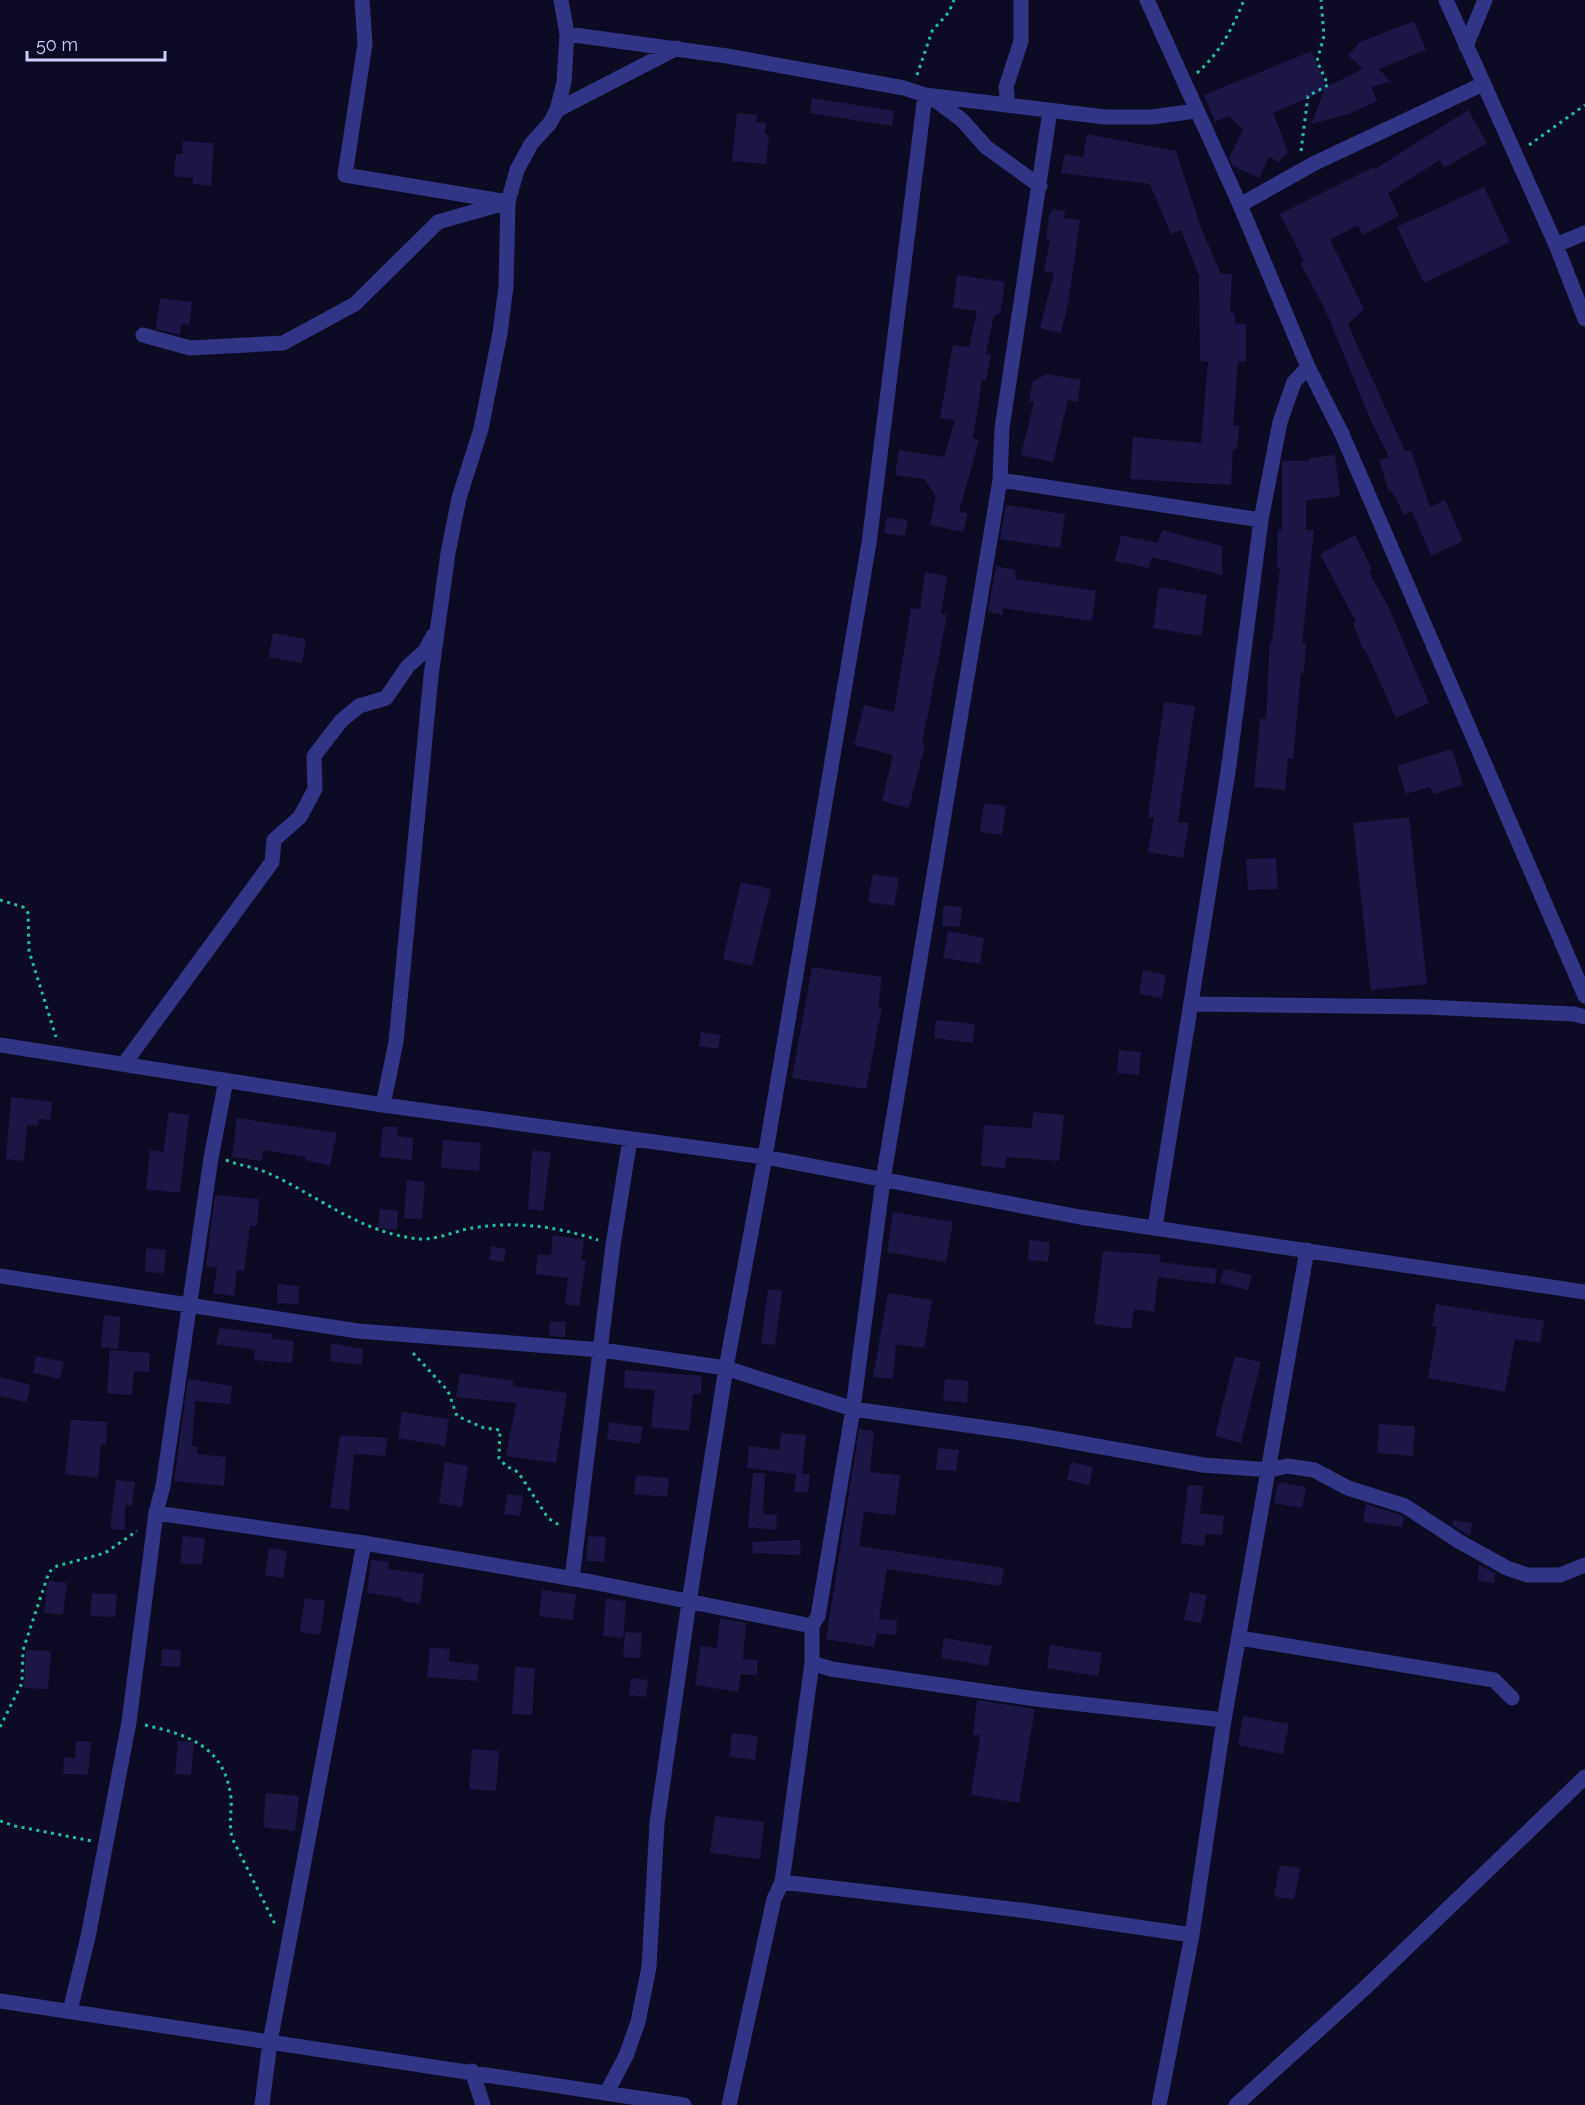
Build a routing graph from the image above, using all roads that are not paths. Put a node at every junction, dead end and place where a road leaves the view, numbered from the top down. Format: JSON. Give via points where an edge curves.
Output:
{"nodes":[{"id":1,"x":362,"y":0,"type":"edge"},
{"id":2,"x":561,"y":0,"type":"edge"},
{"id":3,"x":1021,"y":0,"type":"edge"},
{"id":4,"x":1147,"y":0,"type":"edge"},
{"id":5,"x":1446,"y":0,"type":"edge"},
{"id":6,"x":1485,"y":0,"type":"edge"},
{"id":7,"x":567,"y":34,"type":"junction"},
{"id":8,"x":1467,"y":46,"type":"junction"},
{"id":9,"x":677,"y":48,"type":"junction"},
{"id":10,"x":1483,"y":84,"type":"junction"},
{"id":11,"x":922,"y":94,"type":"junction"},
{"id":12,"x":1008,"y":105,"type":"junction"},
{"id":13,"x":557,"y":110,"type":"junction"},
{"id":14,"x":1050,"y":111,"type":"junction"},
{"id":15,"x":1195,"y":111,"type":"junction"},
{"id":16,"x":1040,"y":186,"type":"junction"},
{"id":17,"x":508,"y":202,"type":"junction"},
{"id":18,"x":1240,"y":205,"type":"junction"},
{"id":19,"x":1585,"y":233,"type":"edge"},
{"id":20,"x":1556,"y":245,"type":"junction"},
{"id":21,"x":1585,"y":319,"type":"edge"},
{"id":22,"x":143,"y":335,"type":"dead end"},
{"id":23,"x":1308,"y":367,"type":"junction"},
{"id":24,"x":1000,"y":480,"type":"junction"},
{"id":25,"x":1261,"y":520,"type":"junction"},
{"id":26,"x":438,"y":628,"type":"junction"},
{"id":27,"x":1585,"y":996,"type":"edge"},
{"id":28,"x":1192,"y":1004,"type":"junction"},
{"id":29,"x":1585,"y":1017,"type":"edge"},
{"id":30,"x":0,"y":1045,"type":"edge"},
{"id":31,"x":124,"y":1064,"type":"junction"},
{"id":32,"x":226,"y":1080,"type":"junction"},
{"id":33,"x":383,"y":1106,"type":"junction"},
{"id":34,"x":630,"y":1138,"type":"junction"},
{"id":35,"x":765,"y":1156,"type":"junction"},
{"id":36,"x":884,"y":1180,"type":"junction"},
{"id":37,"x":1155,"y":1227,"type":"junction"},
{"id":38,"x":1307,"y":1250,"type":"junction"},
{"id":39,"x":0,"y":1276,"type":"edge"},
{"id":40,"x":1585,"y":1292,"type":"edge"},
{"id":41,"x":189,"y":1304,"type":"junction"},
{"id":42,"x":602,"y":1350,"type":"junction"},
{"id":43,"x":726,"y":1368,"type":"junction"},
{"id":44,"x":853,"y":1409,"type":"junction"},
{"id":45,"x":1270,"y":1470,"type":"junction"},
{"id":46,"x":156,"y":1513,"type":"junction"},
{"id":47,"x":364,"y":1543,"type":"junction"},
{"id":48,"x":1585,"y":1565,"type":"edge"},
{"id":49,"x":572,"y":1579,"type":"junction"},
{"id":50,"x":689,"y":1602,"type":"junction"},
{"id":51,"x":812,"y":1626,"type":"junction"},
{"id":52,"x":1240,"y":1638,"type":"junction"},
{"id":53,"x":812,"y":1663,"type":"junction"},
{"id":54,"x":1512,"y":1698,"type":"dead end"},
{"id":55,"x":1224,"y":1720,"type":"junction"},
{"id":56,"x":1585,"y":1777,"type":"edge"},
{"id":57,"x":782,"y":1882,"type":"junction"},
{"id":58,"x":1192,"y":1935,"type":"junction"},
{"id":59,"x":0,"y":2001,"type":"edge"},
{"id":60,"x":70,"y":2011,"type":"junction"},
{"id":61,"x":270,"y":2042,"type":"junction"},
{"id":62,"x":472,"y":2071,"type":"junction"},
{"id":63,"x":607,"y":2092,"type":"junction"},
{"id":64,"x":262,"y":2105,"type":"edge"},
{"id":65,"x":483,"y":2105,"type":"edge"},
{"id":66,"x":684,"y":2105,"type":"edge"},
{"id":67,"x":729,"y":2105,"type":"edge"},
{"id":68,"x":1159,"y":2105,"type":"edge"},
{"id":69,"x":1236,"y":2105,"type":"edge"}],
"edges":[{"from":1,"to":17,"type":"street","via":[[365,44],[345,175]]},
{"from":2,"to":7,"type":"street"},
{"from":3,"to":12,"type":"street","via":[[1022,41],[1006,87]]},
{"from":4,"to":15,"type":"street"},
{"from":5,"to":8,"type":"street"},
{"from":6,"to":8,"type":"street"},
{"from":7,"to":9,"type":"street"},
{"from":7,"to":13,"type":"street","via":[[564,82]]},
{"from":8,"to":10,"type":"street"},
{"from":9,"to":11,"type":"street"},
{"from":9,"to":13,"type":"street"},
{"from":10,"to":18,"type":"street"},
{"from":10,"to":20,"type":"street"},
{"from":11,"to":12,"type":"street"},
{"from":11,"to":16,"type":"street","via":[[962,120],[986,147]]},
{"from":11,"to":35,"type":"street","via":[[869,543]]},
{"from":12,"to":14,"type":"street"},
{"from":13,"to":17,"type":"street","via":[[517,170]]},
{"from":14,"to":15,"type":"street","via":[[1132,118]]},
{"from":14,"to":16,"type":"street"},
{"from":15,"to":18,"type":"street"},
{"from":16,"to":24,"type":"street","via":[[1002,428]]},
{"from":17,"to":22,"type":"street","via":[[438,222],[355,303],[283,343],[190,348]]},
{"from":17,"to":26,"type":"street","via":[[506,286],[500,333],[481,429],[459,498]]},
{"from":18,"to":23,"type":"street"},
{"from":19,"to":20,"type":"street"},
{"from":20,"to":21,"type":"street"},
{"from":23,"to":25,"type":"street","via":[[1294,382],[1280,422]]},
{"from":23,"to":27,"type":"street","via":[[1342,434]]},
{"from":24,"to":25,"type":"street"},
{"from":24,"to":36,"type":"street"},
{"from":25,"to":28,"type":"street"},
{"from":26,"to":31,"type":"street","via":[[425,651],[408,666],[386,698],[359,706],[341,721],[314,756],[315,789],[300,817],[274,840],[272,862]]},
{"from":26,"to":33,"type":"street","via":[[396,1042]]},
{"from":28,"to":29,"type":"street","via":[[1426,1008]]},
{"from":28,"to":37,"type":"street"},
{"from":30,"to":31,"type":"street"},
{"from":31,"to":32,"type":"street"},
{"from":32,"to":33,"type":"street"},
{"from":32,"to":41,"type":"street"},
{"from":33,"to":34,"type":"street"},
{"from":34,"to":35,"type":"street"},
{"from":34,"to":42,"type":"street"},
{"from":35,"to":36,"type":"street"},
{"from":35,"to":43,"type":"street"},
{"from":36,"to":37,"type":"street"},
{"from":36,"to":44,"type":"street"},
{"from":37,"to":38,"type":"street"},
{"from":38,"to":40,"type":"street"},
{"from":38,"to":45,"type":"street"},
{"from":39,"to":41,"type":"street"},
{"from":41,"to":42,"type":"street","via":[[358,1331]]},
{"from":41,"to":46,"type":"street"},
{"from":42,"to":43,"type":"street"},
{"from":42,"to":49,"type":"street"},
{"from":43,"to":44,"type":"street"},
{"from":43,"to":50,"type":"street"},
{"from":44,"to":45,"type":"street","via":[[1029,1434],[1203,1465]]},
{"from":44,"to":51,"type":"street","via":[[818,1616]]},
{"from":45,"to":48,"type":"street","via":[[1287,1466],[1314,1470],[1348,1488],[1405,1506],[1507,1569],[1527,1575],[1560,1575]]},
{"from":45,"to":52,"type":"street"},
{"from":46,"to":47,"type":"street"},
{"from":46,"to":60,"type":"street","via":[[129,1722]]},
{"from":47,"to":49,"type":"street"},
{"from":47,"to":61,"type":"street"},
{"from":49,"to":50,"type":"street"},
{"from":50,"to":51,"type":"street"},
{"from":50,"to":63,"type":"street","via":[[657,1823],[649,1967],[638,2022]]},
{"from":51,"to":53,"type":"street"},
{"from":52,"to":54,"type":"street","via":[[1494,1680]]},
{"from":52,"to":55,"type":"street"},
{"from":53,"to":55,"type":"street","via":[[1036,1699]]},
{"from":53,"to":57,"type":"street"},
{"from":55,"to":58,"type":"street"},
{"from":56,"to":69,"type":"street","via":[[1365,1988]]},
{"from":57,"to":58,"type":"street"},
{"from":57,"to":67,"type":"street","via":[[774,1899]]},
{"from":58,"to":68,"type":"street"},
{"from":59,"to":60,"type":"street"},
{"from":60,"to":61,"type":"street"},
{"from":61,"to":62,"type":"street"},
{"from":61,"to":64,"type":"street"},
{"from":62,"to":63,"type":"street"},
{"from":62,"to":65,"type":"street"},
{"from":63,"to":66,"type":"street"}]}
